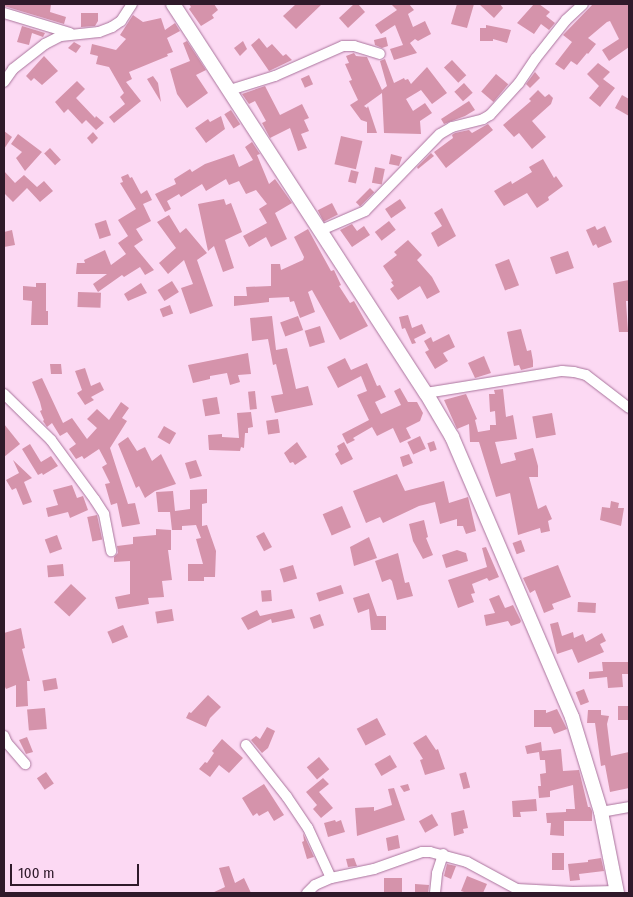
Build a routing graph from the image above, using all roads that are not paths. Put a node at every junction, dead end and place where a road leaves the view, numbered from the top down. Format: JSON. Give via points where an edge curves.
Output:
{"nodes":[{"id":1,"x":132,"y":4,"type":"edge"},
{"id":2,"x":173,"y":4,"type":"edge"},
{"id":3,"x":583,"y":4,"type":"edge"},
{"id":4,"x":4,"y":13,"type":"edge"},
{"id":5,"x":74,"y":34,"type":"junction"},
{"id":6,"x":380,"y":54,"type":"dead end"},
{"id":7,"x":4,"y":82,"type":"edge"},
{"id":8,"x":230,"y":90,"type":"junction"},
{"id":9,"x":319,"y":231,"type":"junction"},
{"id":10,"x":426,"y":393,"type":"junction"},
{"id":11,"x":4,"y":394,"type":"edge"},
{"id":12,"x":629,"y":408,"type":"edge"},
{"id":13,"x":111,"y":551,"type":"dead end"},
{"id":14,"x":4,"y":736,"type":"edge"},
{"id":15,"x":246,"y":745,"type":"dead end"},
{"id":16,"x":25,"y":764,"type":"dead end"},
{"id":17,"x":629,"y":807,"type":"edge"},
{"id":18,"x":600,"y":812,"type":"junction"},
{"id":19,"x":443,"y":854,"type":"junction"},
{"id":20,"x":331,"y":878,"type":"junction"},
{"id":21,"x":616,"y":892,"type":"edge"},
{"id":22,"x":307,"y":893,"type":"edge"},
{"id":23,"x":435,"y":893,"type":"edge"}],
"edges":[{"from":1,"to":5,"type":"street","via":[[112,27],[99,32]]},
{"from":2,"to":8,"type":"main road"},
{"from":3,"to":9,"type":"street","via":[[566,20],[519,83],[490,115],[440,134],[364,211]]},
{"from":4,"to":5,"type":"street"},
{"from":5,"to":7,"type":"street","via":[[45,44],[13,69]]},
{"from":6,"to":8,"type":"street","via":[[343,46],[276,76]]},
{"from":8,"to":9,"type":"main road"},
{"from":9,"to":10,"type":"main road"},
{"from":10,"to":12,"type":"street","via":[[562,371],[586,375]]},
{"from":10,"to":18,"type":"main road","via":[[468,471],[565,699],[590,770]]},
{"from":11,"to":13,"type":"street","via":[[51,440],[90,493],[104,514]]},
{"from":14,"to":16,"type":"street"},
{"from":15,"to":20,"type":"street","via":[[308,828]]},
{"from":17,"to":18,"type":"street"},
{"from":18,"to":21,"type":"main road"},
{"from":19,"to":20,"type":"street","via":[[422,852],[374,869]]},
{"from":19,"to":21,"type":"street","via":[[467,862],[517,889]]},
{"from":19,"to":23,"type":"street"},
{"from":20,"to":22,"type":"street","via":[[315,885]]}]}
